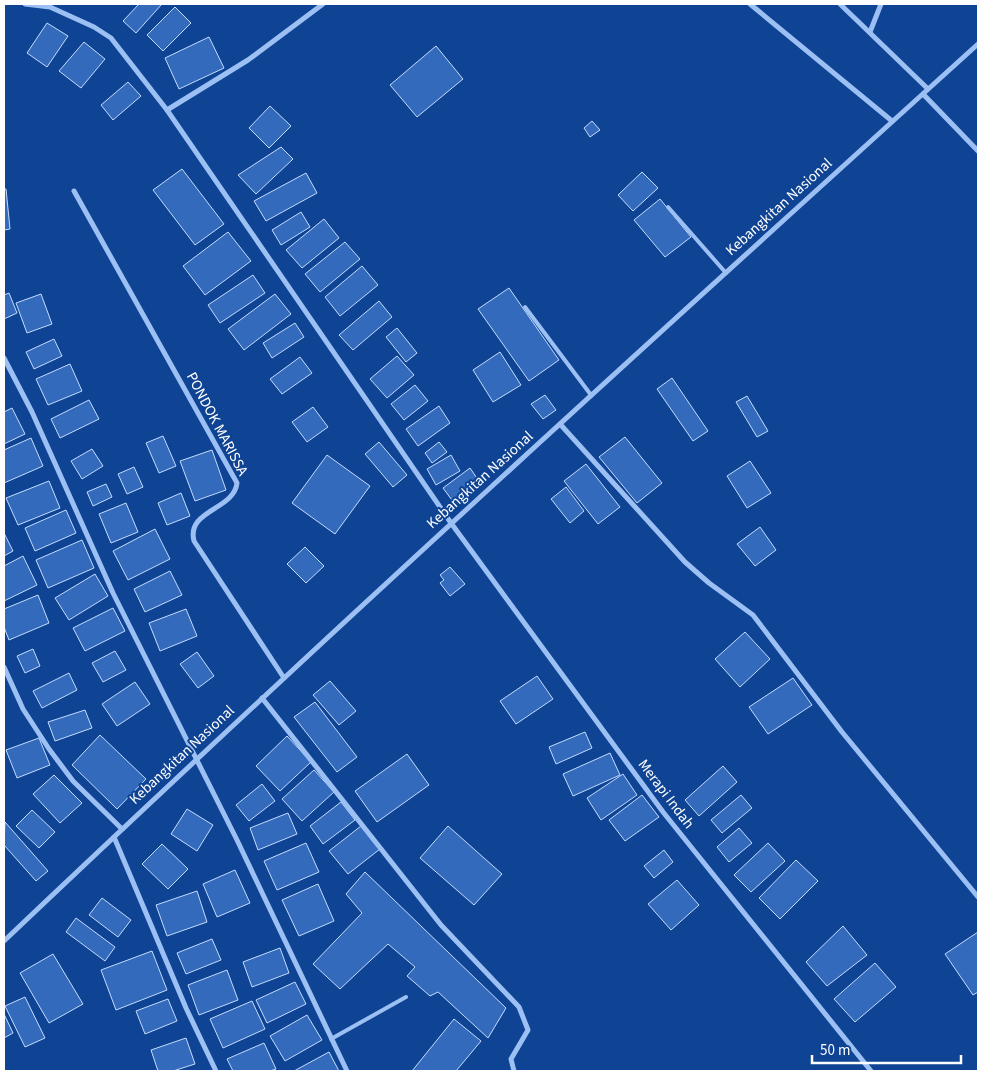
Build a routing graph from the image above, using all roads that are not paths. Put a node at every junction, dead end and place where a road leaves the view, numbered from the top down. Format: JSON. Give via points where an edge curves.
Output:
{"nodes":[{"id":1,"x":25,"y":4,"type":"edge"},
{"id":2,"x":323,"y":4,"type":"edge"},
{"id":3,"x":750,"y":4,"type":"edge"},
{"id":4,"x":840,"y":4,"type":"edge"},
{"id":5,"x":881,"y":4,"type":"edge"},
{"id":6,"x":50,"y":6,"type":"edge"},
{"id":7,"x":870,"y":32,"type":"junction"},
{"id":8,"x":978,"y":44,"type":"edge"},
{"id":9,"x":928,"y":89,"type":"junction"},
{"id":10,"x":923,"y":94,"type":"junction"},
{"id":11,"x":167,"y":110,"type":"junction"},
{"id":12,"x":892,"y":122,"type":"junction"},
{"id":13,"x":978,"y":151,"type":"edge"},
{"id":14,"x":74,"y":191,"type":"dead end"},
{"id":15,"x":668,"y":208,"type":"dead end"},
{"id":16,"x":726,"y":273,"type":"junction"},
{"id":17,"x":525,"y":307,"type":"dead end"},
{"id":18,"x":4,"y":358,"type":"edge"},
{"id":19,"x":591,"y":396,"type":"junction"},
{"id":20,"x":560,"y":424,"type":"junction"},
{"id":21,"x":451,"y":523,"type":"junction"},
{"id":22,"x":4,"y":667,"type":"edge"},
{"id":23,"x":284,"y":678,"type":"junction"},
{"id":24,"x":262,"y":698,"type":"junction"},
{"id":25,"x":196,"y":760,"type":"junction"},
{"id":26,"x":122,"y":829,"type":"junction"},
{"id":27,"x":114,"y":837,"type":"junction"},
{"id":28,"x":978,"y":897,"type":"edge"},
{"id":29,"x":4,"y":941,"type":"edge"},
{"id":30,"x":406,"y":997,"type":"dead end"},
{"id":31,"x":331,"y":1039,"type":"junction"},
{"id":32,"x":216,"y":1071,"type":"edge"},
{"id":33,"x":347,"y":1071,"type":"edge"},
{"id":34,"x":514,"y":1071,"type":"edge"},
{"id":35,"x":871,"y":1071,"type":"edge"}],
"edges":[{"from":1,"to":6,"type":"street","name":"Merapi Indah"},
{"from":2,"to":11,"type":"street","via":[[248,60]]},
{"from":3,"to":12,"type":"street"},
{"from":4,"to":7,"type":"street"},
{"from":5,"to":7,"type":"street"},
{"from":6,"to":11,"type":"street","name":"Merapi Indah","via":[[110,38]]},
{"from":7,"to":9,"type":"street"},
{"from":8,"to":9,"type":"street","name":"Kebangkitan Nasional"},
{"from":9,"to":10,"type":"street","name":"Kebangkitan Nasional"},
{"from":10,"to":12,"type":"street","name":"Kebangkitan Nasional"},
{"from":10,"to":13,"type":"street"},
{"from":11,"to":21,"type":"street","name":"Merapi Indah"},
{"from":12,"to":16,"type":"street","name":"Kebangkitan Nasional"},
{"from":14,"to":23,"type":"street","name":"PONDOK MARISSA","via":[[237,483],[234,494],[195,524],[192,532],[194,541]]},
{"from":15,"to":16,"type":"lane"},
{"from":16,"to":19,"type":"street","name":"Kebangkitan Nasional"},
{"from":17,"to":19,"type":"lane"},
{"from":18,"to":25,"type":"street","via":[[32,412],[113,593]]},
{"from":19,"to":20,"type":"street","name":"Kebangkitan Nasional"},
{"from":20,"to":21,"type":"street","name":"Kebangkitan Nasional"},
{"from":20,"to":28,"type":"street","via":[[684,562],[753,615],[842,732]]},
{"from":21,"to":23,"type":"street","name":"Kebangkitan Nasional"},
{"from":21,"to":35,"type":"street","name":"Merapi Indah","via":[[663,812]]},
{"from":22,"to":26,"type":"street","via":[[23,709],[49,749],[73,781]]},
{"from":23,"to":24,"type":"street","name":"Kebangkitan Nasional"},
{"from":24,"to":25,"type":"street","name":"Kebangkitan Nasional"},
{"from":24,"to":34,"type":"street","via":[[441,925],[519,1007],[528,1030],[511,1059]]},
{"from":25,"to":26,"type":"street","name":"Kebangkitan Nasional"},
{"from":25,"to":31,"type":"street"},
{"from":26,"to":27,"type":"street","name":"Kebangkitan Nasional"},
{"from":27,"to":29,"type":"street","name":"Kebangkitan Nasional"},
{"from":27,"to":32,"type":"street"},
{"from":30,"to":31,"type":"lane"},
{"from":31,"to":33,"type":"street"}]}
